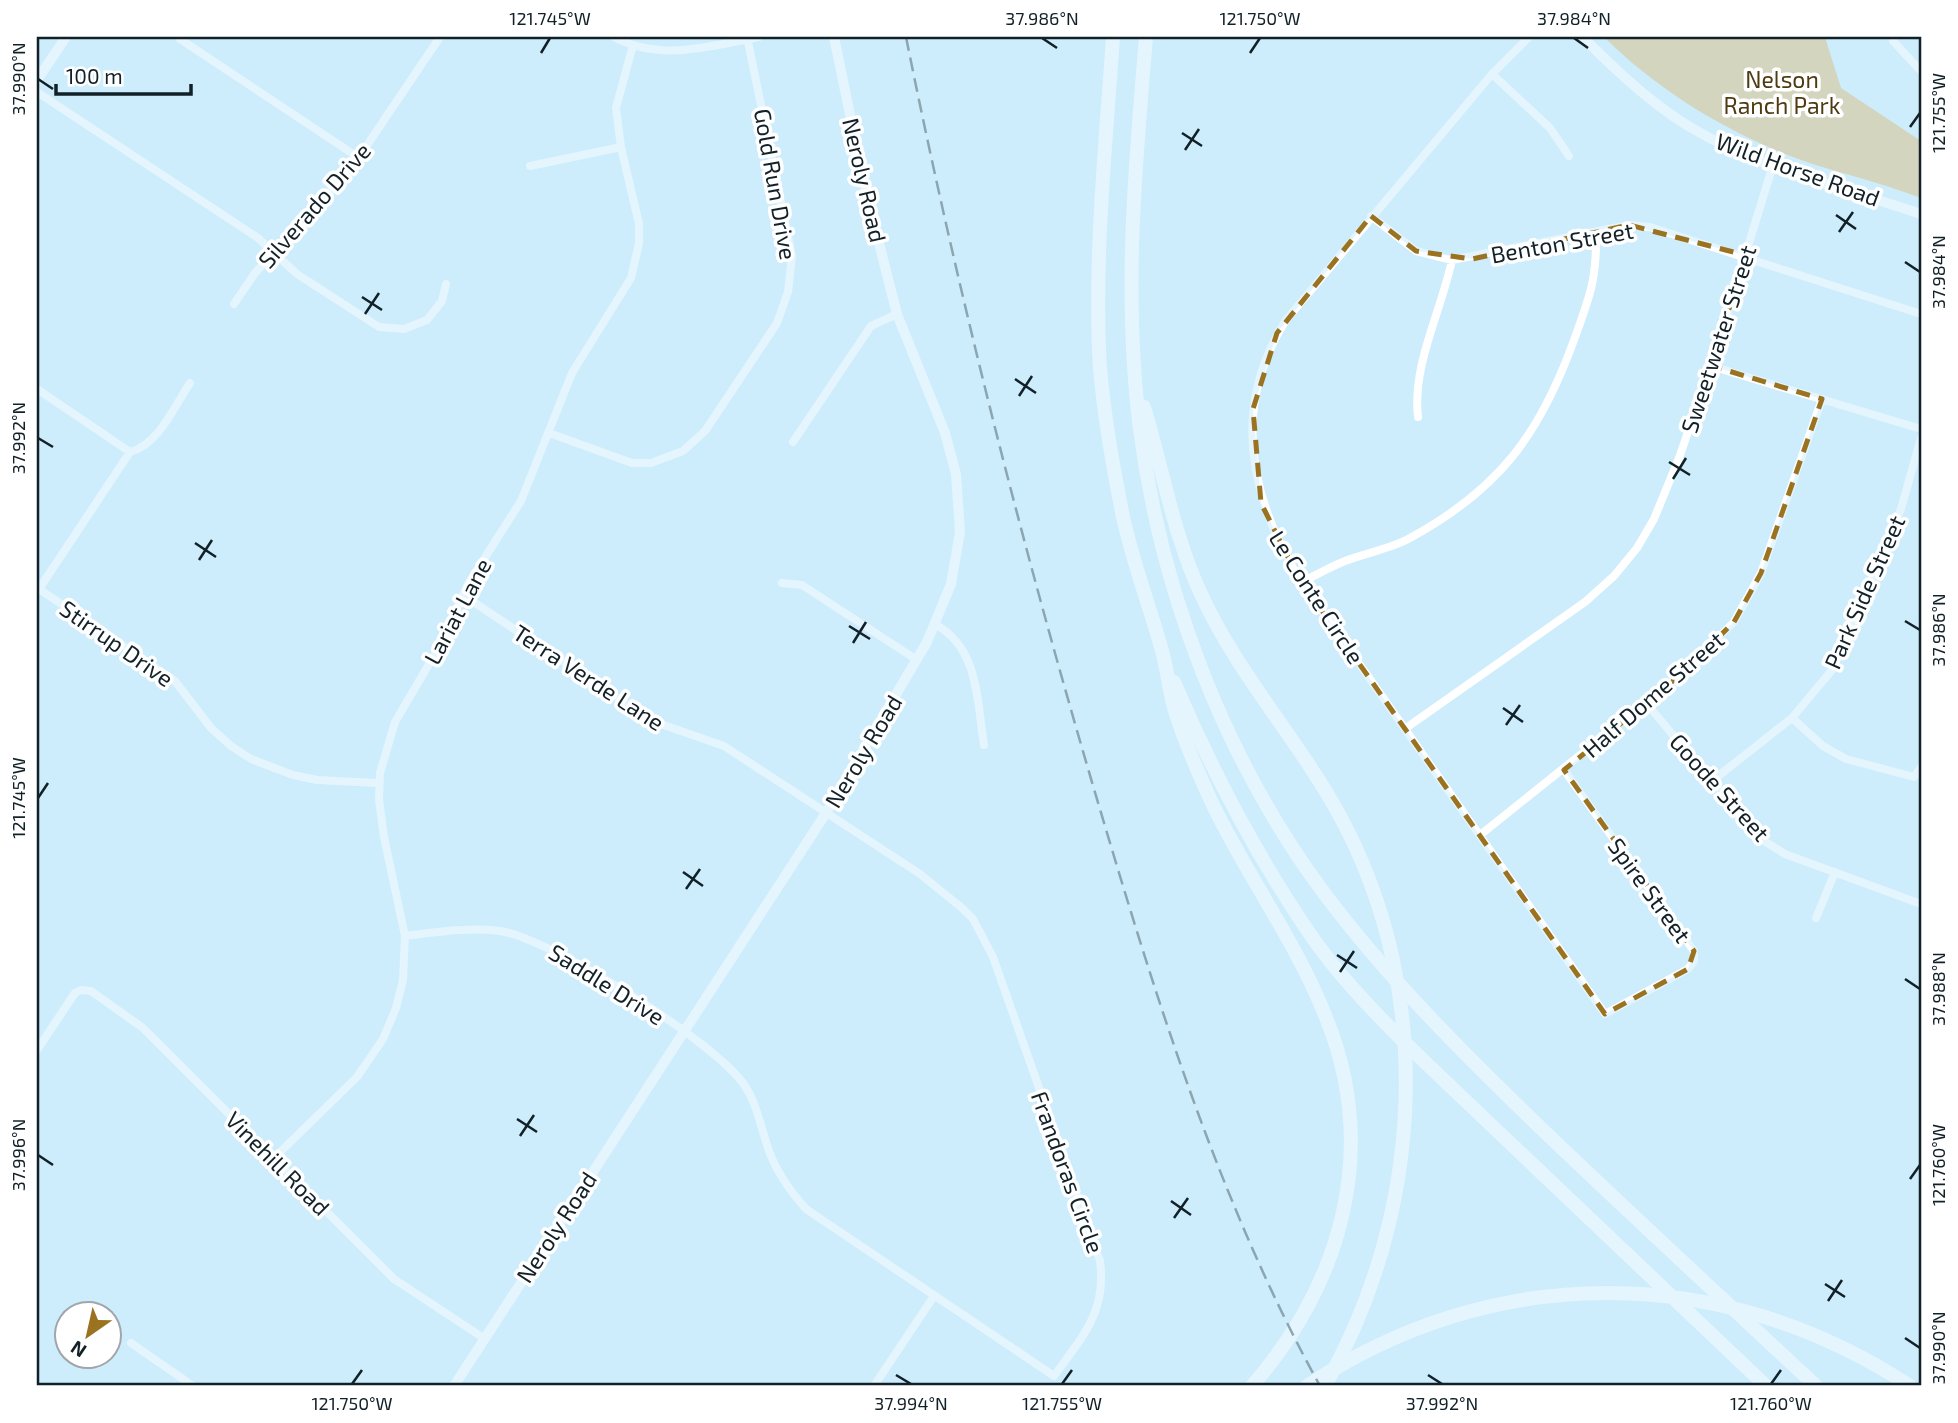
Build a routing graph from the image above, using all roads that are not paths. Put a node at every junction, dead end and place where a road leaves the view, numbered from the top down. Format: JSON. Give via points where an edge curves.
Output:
{"nodes":[{"id":1,"x":66,"y":37,"type":"edge"},
{"id":2,"x":182,"y":37,"type":"edge"},
{"id":3,"x":440,"y":37,"type":"edge"},
{"id":4,"x":614,"y":37,"type":"edge"},
{"id":5,"x":759,"y":37,"type":"edge"},
{"id":6,"x":834,"y":37,"type":"edge"},
{"id":7,"x":1113,"y":37,"type":"edge"},
{"id":8,"x":1146,"y":37,"type":"edge"},
{"id":9,"x":1529,"y":37,"type":"edge"},
{"id":10,"x":1583,"y":37,"type":"edge"},
{"id":11,"x":747,"y":38,"type":"edge"},
{"id":12,"x":1893,"y":41,"type":"dead end"},
{"id":13,"x":634,"y":45,"type":"junction"},
{"id":14,"x":1921,"y":71,"type":"edge"},
{"id":15,"x":1492,"y":74,"type":"junction"},
{"id":16,"x":37,"y":80,"type":"edge"},
{"id":17,"x":37,"y":92,"type":"edge"},
{"id":18,"x":621,"y":147,"type":"junction"},
{"id":19,"x":1569,"y":156,"type":"dead end"},
{"id":20,"x":359,"y":158,"type":"junction"},
{"id":21,"x":1773,"y":165,"type":"junction"},
{"id":22,"x":530,"y":166,"type":"dead end"},
{"id":23,"x":1921,"y":214,"type":"edge"},
{"id":24,"x":1371,"y":216,"type":"junction"},
{"id":25,"x":1596,"y":232,"type":"junction"},
{"id":26,"x":273,"y":253,"type":"junction"},
{"id":27,"x":1745,"y":256,"type":"junction"},
{"id":28,"x":1452,"y":260,"type":"junction"},
{"id":29,"x":446,"y":284,"type":"dead end"},
{"id":30,"x":234,"y":304,"type":"dead end"},
{"id":31,"x":897,"y":314,"type":"junction"},
{"id":32,"x":1921,"y":314,"type":"edge"},
{"id":33,"x":1711,"y":366,"type":"junction"},
{"id":34,"x":1135,"y":376,"type":"junction"},
{"id":35,"x":190,"y":383,"type":"dead end"},
{"id":36,"x":37,"y":389,"type":"edge"},
{"id":37,"x":1822,"y":399,"type":"junction"},
{"id":38,"x":1418,"y":417,"type":"dead end"},
{"id":39,"x":1921,"y":429,"type":"edge"},
{"id":40,"x":549,"y":433,"type":"junction"},
{"id":41,"x":1921,"y":438,"type":"edge"},
{"id":42,"x":793,"y":442,"type":"dead end"},
{"id":43,"x":130,"y":452,"type":"junction"},
{"id":44,"x":1302,"y":582,"type":"junction"},
{"id":45,"x":782,"y":583,"type":"dead end"},
{"id":46,"x":463,"y":595,"type":"junction"},
{"id":47,"x":936,"y":625,"type":"junction"},
{"id":48,"x":1163,"y":655,"type":"junction"},
{"id":49,"x":917,"y":660,"type":"junction"},
{"id":50,"x":1646,"y":702,"type":"junction"},
{"id":51,"x":1792,"y":718,"type":"junction"},
{"id":52,"x":1406,"y":728,"type":"junction"},
{"id":53,"x":985,"y":745,"type":"dead end"},
{"id":54,"x":1921,"y":767,"type":"edge"},
{"id":55,"x":1564,"y":770,"type":"junction"},
{"id":56,"x":1712,"y":781,"type":"junction"},
{"id":57,"x":378,"y":783,"type":"junction"},
{"id":58,"x":826,"y":813,"type":"junction"},
{"id":59,"x":1480,"y":835,"type":"junction"},
{"id":60,"x":1835,"y":872,"type":"junction"},
{"id":61,"x":1921,"y":904,"type":"edge"},
{"id":62,"x":1816,"y":918,"type":"dead end"},
{"id":63,"x":405,"y":936,"type":"junction"},
{"id":64,"x":1605,"y":1014,"type":"joint"},
{"id":65,"x":683,"y":1031,"type":"junction"},
{"id":66,"x":37,"y":1050,"type":"edge"},
{"id":67,"x":274,"y":1159,"type":"junction"},
{"id":68,"x":934,"y":1296,"type":"junction"},
{"id":69,"x":485,"y":1339,"type":"junction"},
{"id":70,"x":131,"y":1343,"type":"dead end"},
{"id":71,"x":1253,"y":1385,"type":"edge"},
{"id":72,"x":193,"y":1386,"type":"edge"},
{"id":73,"x":454,"y":1386,"type":"edge"},
{"id":74,"x":874,"y":1386,"type":"edge"},
{"id":75,"x":1307,"y":1386,"type":"edge"},
{"id":76,"x":1325,"y":1386,"type":"edge"},
{"id":77,"x":1766,"y":1386,"type":"edge"},
{"id":78,"x":1816,"y":1386,"type":"edge"},
{"id":79,"x":1910,"y":1386,"type":"edge"}],
"edges":[{"from":1,"to":16,"type":"street"},
{"from":2,"to":20,"type":"street"},
{"from":3,"to":20,"type":"street","name":"Silverado Drive"},
{"from":4,"to":13,"type":"street"},
{"from":5,"to":11,"type":"street"},
{"from":6,"to":31,"type":"street","name":"Neroly Road"},
{"from":7,"to":48,"type":"highway","via":[[1102,190],[1099,355],[1121,509]]},
{"from":8,"to":34,"type":"highway","via":[[1129,277]]},
{"from":9,"to":15,"type":"street","name":"Le Conte Circle"},
{"from":10,"to":21,"type":"street","name":"Wild Horse Road","via":[[1660,107],[1723,144]]},
{"from":11,"to":13,"type":"street","via":[[674,51]]},
{"from":11,"to":40,"type":"street","name":"Gold Run Drive","via":[[792,256],[788,292],[777,323],[705,430],[683,451],[651,463],[632,463]]},
{"from":12,"to":14,"type":"street"},
{"from":13,"to":18,"type":"street","name":"Lariat Lane","via":[[618,93]]},
{"from":15,"to":19,"type":"street","via":[[1550,128]]},
{"from":15,"to":24,"type":"street","name":"Le Conte Circle"},
{"from":17,"to":26,"type":"street","via":[[258,238]]},
{"from":18,"to":22,"type":"street"},
{"from":18,"to":40,"type":"street","name":"Lariat Lane","via":[[639,224],[637,260],[626,290],[572,373]]},
{"from":20,"to":26,"type":"street","name":"Silverado Drive"},
{"from":21,"to":23,"type":"street","name":"Wild Horse Road"},
{"from":21,"to":27,"type":"street","name":"Sweetwater Street"},
{"from":24,"to":28,"type":"street","name":"Benton Street","via":[[1416,251]]},
{"from":24,"to":44,"type":"street","name":"Le Conte Circle","via":[[1277,333],[1253,408],[1255,475],[1261,503]]},
{"from":25,"to":27,"type":"street","name":"Benton Street","via":[[1629,225],[1650,227]]},
{"from":25,"to":28,"type":"street","name":"Benton Street"},
{"from":25,"to":44,"type":"street","via":[[1595,281],[1555,392],[1509,463],[1438,521],[1407,540],[1344,561]]},
{"from":26,"to":29,"type":"street","via":[[368,321],[392,330],[427,320],[442,301]]},
{"from":26,"to":30,"type":"street","name":"Silverado Drive"},
{"from":27,"to":32,"type":"street","name":"Benton Street"},
{"from":27,"to":33,"type":"street","name":"Sweetwater Street"},
{"from":28,"to":38,"type":"street","via":[[1416,385]]},
{"from":31,"to":42,"type":"street","via":[[871,326]]},
{"from":31,"to":47,"type":"street","name":"Neroly Road","via":[[949,444],[959,489],[957,563]]},
{"from":33,"to":37,"type":"street"},
{"from":33,"to":52,"type":"street","name":"Sweetwater Street","via":[[1654,519],[1614,576],[1556,623]]},
{"from":34,"to":76,"type":"highway","via":[[1175,525],[1201,595],[1237,661],[1331,800],[1373,892],[1398,992],[1406,1095],[1399,1183],[1378,1268],[1354,1331]]},
{"from":34,"to":78,"type":"highway","via":[[1154,511],[1202,674],[1277,822],[1324,892],[1448,1038]]},
{"from":35,"to":43,"type":"street","name":"Stirrup Drive","via":[[152,441]]},
{"from":36,"to":43,"type":"street"},
{"from":37,"to":39,"type":"street"},
{"from":37,"to":50,"type":"street","name":"Half Dome Street","via":[[1749,600],[1713,645]]},
{"from":40,"to":46,"type":"street","name":"Lariat Lane","via":[[521,500]]},
{"from":41,"to":51,"type":"street","name":"Park Side Street","via":[[1902,509],[1842,651]]},
{"from":43,"to":57,"type":"street","name":"Stirrup Drive","via":[[38,589],[175,681],[211,729],[251,759],[305,778]]},
{"from":44,"to":52,"type":"street","name":"Le Conte Circle"},
{"from":45,"to":49,"type":"street","via":[[802,585]]},
{"from":46,"to":57,"type":"street","name":"Lariat Lane","via":[[442,642],[395,722]]},
{"from":46,"to":58,"type":"street","name":"Terra Verde Lane","via":[[652,722],[724,746]]},
{"from":47,"to":49,"type":"street","name":"Neroly Road"},
{"from":47,"to":53,"type":"street","via":[[954,638],[969,659]]},
{"from":48,"to":71,"type":"highway","via":[[1175,712],[1200,776],[1317,997],[1339,1055],[1349,1116],[1350,1158],[1342,1221],[1330,1261],[1298,1327]]},
{"from":48,"to":77,"type":"highway","via":[[1255,846],[1330,960],[1461,1096]]},
{"from":49,"to":58,"type":"street","name":"Neroly Road"},
{"from":50,"to":55,"type":"street","name":"Half Dome Street"},
{"from":50,"to":56,"type":"street","name":"Goode Street"},
{"from":51,"to":54,"type":"street","via":[[1822,746],[1846,759],[1914,776]]},
{"from":51,"to":56,"type":"street","name":"Park Side Street"},
{"from":52,"to":59,"type":"street","name":"Le Conte Circle"},
{"from":55,"to":59,"type":"street","name":"Half Dome Street"},
{"from":55,"to":64,"type":"street","name":"Spire Street","via":[[1694,950],[1688,969]]},
{"from":56,"to":60,"type":"street","name":"Goode Street","via":[[1761,839],[1785,854]]},
{"from":57,"to":63,"type":"street","name":"Lariat Lane"},
{"from":58,"to":65,"type":"street","name":"Neroly Road"},
{"from":58,"to":68,"type":"street","name":"Frandoras Circle","via":[[946,892],[973,919],[993,957],[1100,1261],[1098,1308],[1054,1377]]},
{"from":59,"to":64,"type":"street","name":"Le Conte Circle"},
{"from":60,"to":61,"type":"street","name":"Goode Street"},
{"from":60,"to":62,"type":"street"},
{"from":63,"to":65,"type":"street","name":"Saddle Drive","via":[[478,929],[540,943]]},
{"from":63,"to":67,"type":"street","name":"Lariat Lane","via":[[403,979],[383,1039],[357,1077]]},
{"from":65,"to":68,"type":"street","name":"Frandoras Circle","via":[[713,1051],[746,1087],[777,1170],[806,1209]]},
{"from":65,"to":69,"type":"street","name":"Neroly Road"},
{"from":66,"to":67,"type":"street","name":"Vinehill Road","via":[[75,993],[91,991],[143,1028]]},
{"from":67,"to":69,"type":"street","name":"Vinehill Road","via":[[394,1279]]},
{"from":68,"to":74,"type":"street"},
{"from":69,"to":73,"type":"street","name":"Neroly Road"},
{"from":70,"to":72,"type":"street"},
{"from":75,"to":79,"type":"highway","via":[[1355,1356],[1422,1326],[1492,1306],[1565,1295],[1639,1293],[1705,1301],[1769,1317],[1844,1348]]}]}
